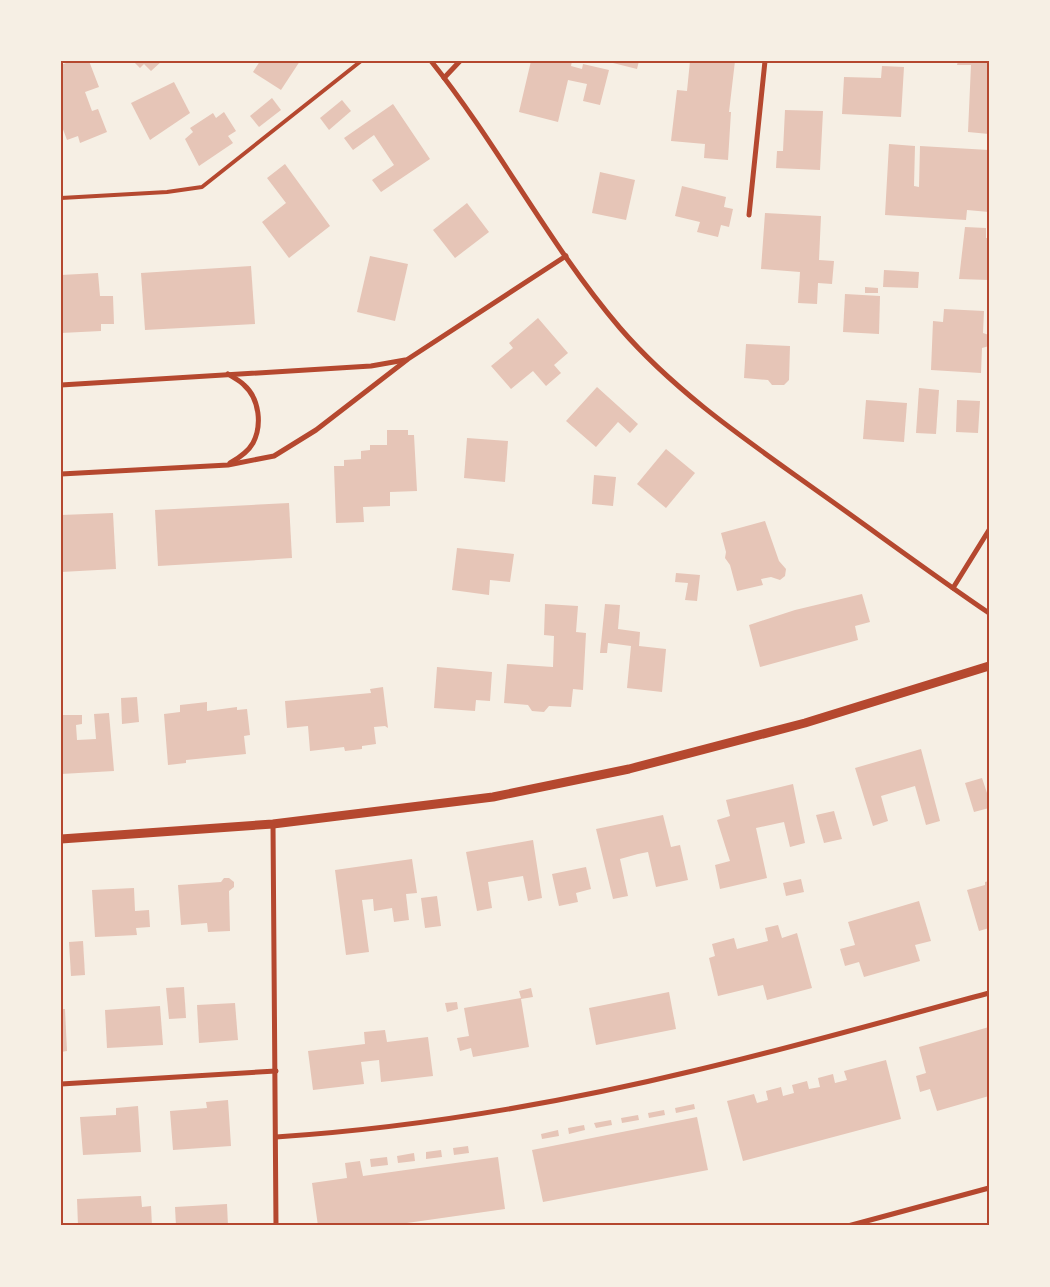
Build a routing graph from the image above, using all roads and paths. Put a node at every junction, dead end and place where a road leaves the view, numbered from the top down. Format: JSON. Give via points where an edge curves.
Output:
{"nodes":[{"id":1,"x":362,"y":61,"type":"edge"},
{"id":2,"x":431,"y":61,"type":"edge"},
{"id":3,"x":460,"y":61,"type":"edge"},
{"id":4,"x":765,"y":61,"type":"edge"},
{"id":5,"x":444,"y":78,"type":"junction"},
{"id":6,"x":61,"y":198,"type":"edge"},
{"id":7,"x":750,"y":215,"type":"dead end"},
{"id":8,"x":566,"y":256,"type":"junction"},
{"id":9,"x":408,"y":359,"type":"junction"},
{"id":10,"x":228,"y":374,"type":"junction"},
{"id":11,"x":61,"y":385,"type":"edge"},
{"id":12,"x":228,"y":465,"type":"junction"},
{"id":13,"x":61,"y":474,"type":"edge"},
{"id":14,"x":989,"y":530,"type":"edge"},
{"id":15,"x":953,"y":588,"type":"junction"},
{"id":16,"x":989,"y":613,"type":"edge"},
{"id":17,"x":989,"y":666,"type":"edge"},
{"id":18,"x":273,"y":824,"type":"junction"},
{"id":19,"x":61,"y":839,"type":"edge"},
{"id":20,"x":989,"y":993,"type":"edge"},
{"id":21,"x":276,"y":1072,"type":"junction"},
{"id":22,"x":61,"y":1084,"type":"edge"},
{"id":23,"x":276,"y":1137,"type":"junction"},
{"id":24,"x":989,"y":1188,"type":"edge"},
{"id":25,"x":276,"y":1226,"type":"edge"},
{"id":26,"x":848,"y":1226,"type":"edge"}],
"edges":[{"from":1,"to":6,"type":"lane","via":[[202,187]]},
{"from":2,"to":5,"type":"street"},
{"from":3,"to":5,"type":"street"},
{"from":4,"to":7,"type":"street"},
{"from":5,"to":8,"type":"street"},
{"from":8,"to":9,"type":"street"},
{"from":8,"to":15,"type":"street","via":[[620,328],[676,386],[754,446]]},
{"from":9,"to":10,"type":"street","via":[[371,366]]},
{"from":9,"to":12,"type":"street","via":[[294,446],[274,456]]},
{"from":10,"to":11,"type":"street"},
{"from":10,"to":12,"type":"street","via":[[245,386],[254,398],[258,432],[242,455]]},
{"from":12,"to":13,"type":"street"},
{"from":14,"to":15,"type":"street"},
{"from":15,"to":16,"type":"street"},
{"from":17,"to":18,"type":"street","via":[[805,724],[570,782],[474,800]]},
{"from":18,"to":19,"type":"street"},
{"from":18,"to":21,"type":"street"},
{"from":20,"to":23,"type":"street","via":[[714,1066],[641,1082],[379,1128]]},
{"from":21,"to":22,"type":"street"},
{"from":21,"to":23,"type":"street"},
{"from":23,"to":25,"type":"street"},
{"from":24,"to":26,"type":"street"}]}
